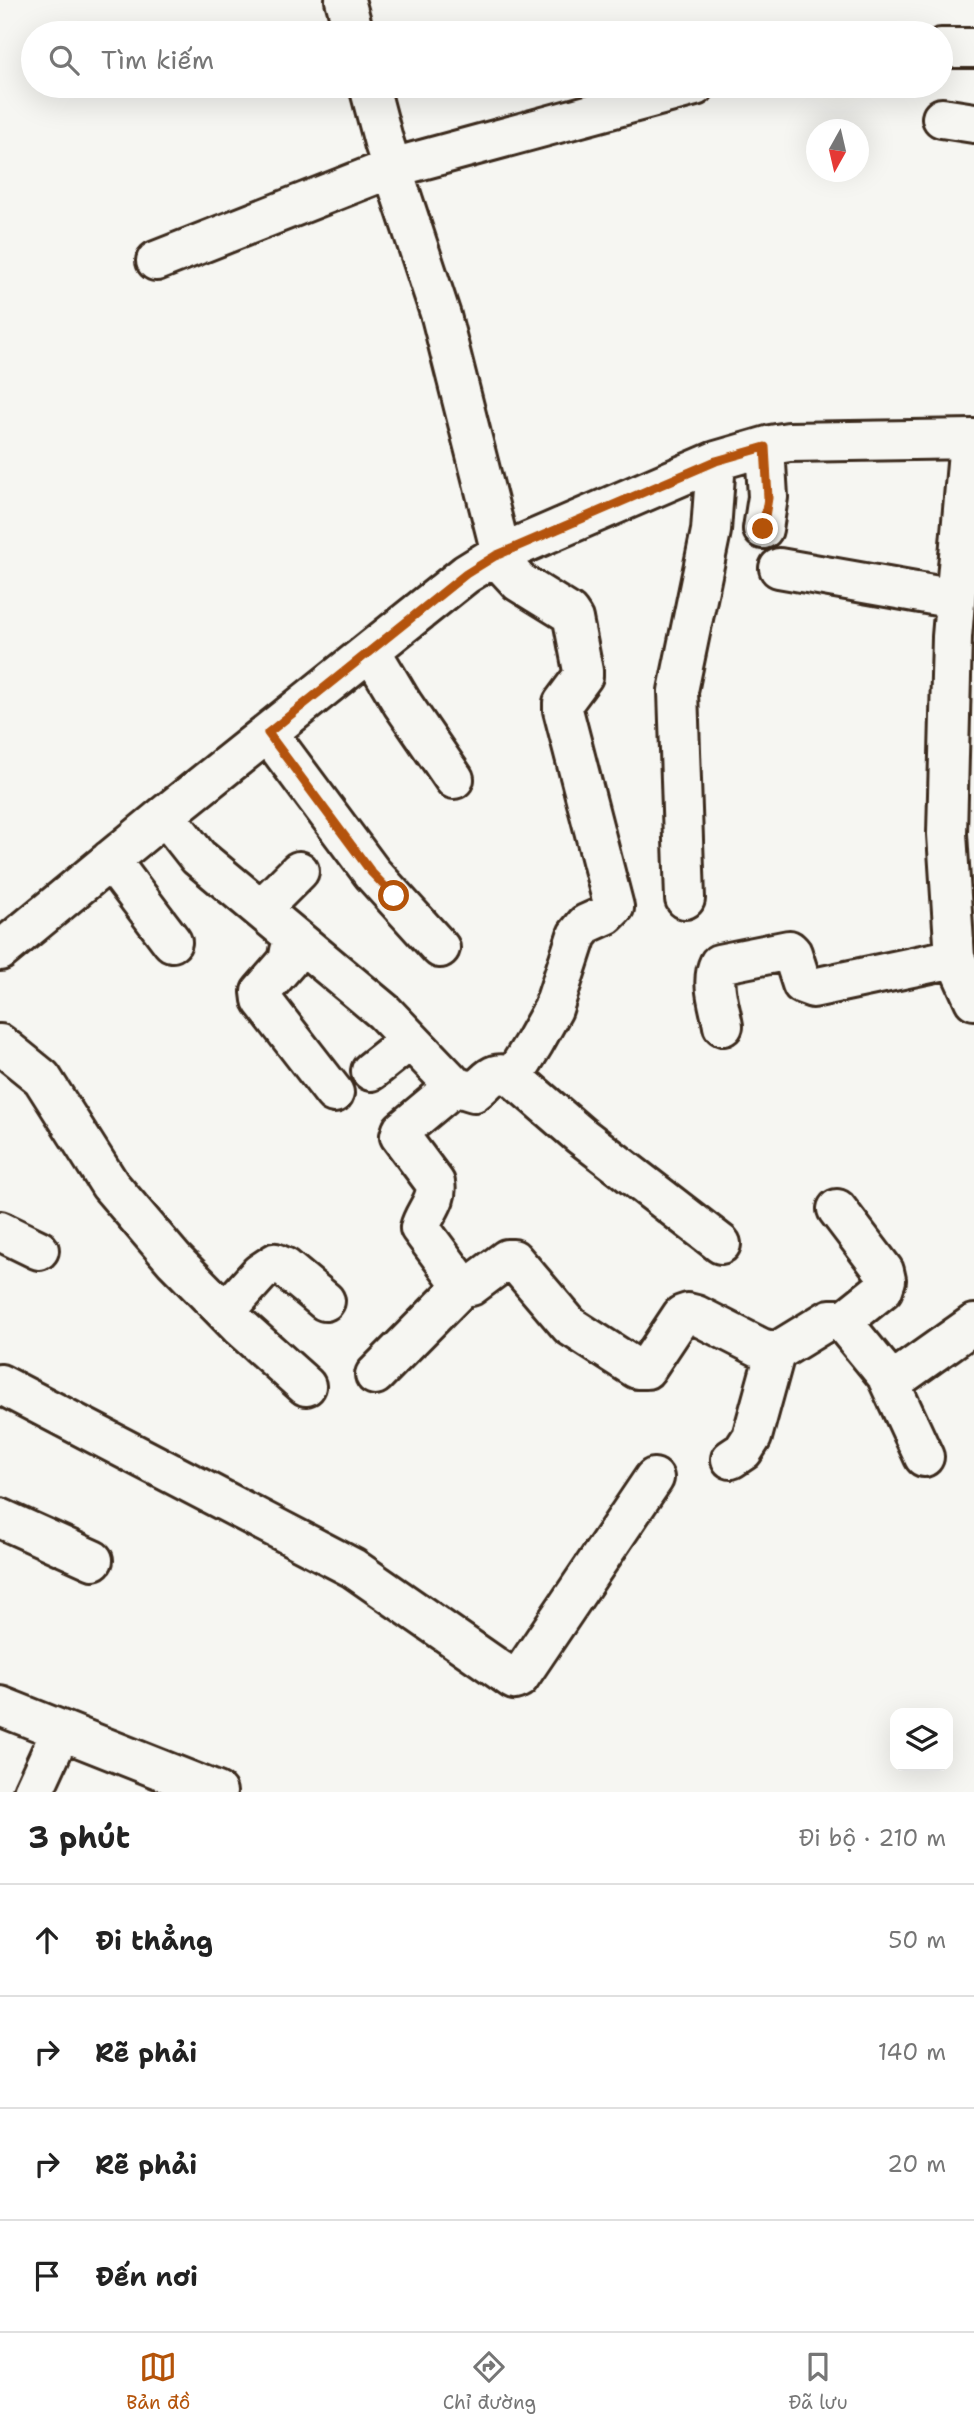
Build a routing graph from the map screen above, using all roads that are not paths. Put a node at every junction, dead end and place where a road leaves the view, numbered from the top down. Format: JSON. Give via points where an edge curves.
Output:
{"nodes":[{"id":1,"x":345,"y":0,"type":"edge"},
{"id":2,"x":351,"y":21,"type":"edge"},
{"id":3,"x":953,"y":48,"type":"edge"},
{"id":4,"x":974,"y":48,"type":"edge"},
{"id":5,"x":372,"y":98,"type":"edge"},
{"id":6,"x":651,"y":98,"type":"edge"},
{"id":7,"x":392,"y":168,"type":"junction"},
{"id":8,"x":156,"y":261,"type":"dead end"},
{"id":9,"x":971,"y":440,"type":"edge"},
{"id":10,"x":765,"y":447,"type":"junction"},
{"id":11,"x":716,"y":461,"type":"junction"},
{"id":12,"x":763,"y":529,"type":"dead end"},
{"id":13,"x":498,"y":555,"type":"junction"},
{"id":14,"x":779,"y":568,"type":"dead end"},
{"id":15,"x":961,"y":604,"type":"edge"},
{"id":16,"x":371,"y":651,"type":"junction"},
{"id":17,"x":268,"y":733,"type":"junction"},
{"id":18,"x":454,"y":779,"type":"dead end"},
{"id":19,"x":165,"y":815,"type":"junction"},
{"id":20,"x":110,"y":860,"type":"junction"},
{"id":21,"x":299,"y":871,"type":"dead end"},
{"id":22,"x":685,"y":899,"type":"dead end"},
{"id":23,"x":261,"y":909,"type":"junction"},
{"id":24,"x":296,"y":939,"type":"junction"},
{"id":25,"x":172,"y":942,"type":"dead end"},
{"id":26,"x":440,"y":948,"type":"dead end"},
{"id":27,"x":0,"y":951,"type":"edge"},
{"id":28,"x":955,"y":958,"type":"junction"},
{"id":29,"x":973,"y":995,"type":"edge"},
{"id":30,"x":723,"y":1026,"type":"dead end"},
{"id":31,"x":410,"y":1040,"type":"junction"},
{"id":32,"x":0,"y":1044,"type":"edge"},
{"id":33,"x":371,"y":1071,"type":"dead end"},
{"id":34,"x":513,"y":1077,"type":"junction"},
{"id":35,"x":451,"y":1085,"type":"junction"},
{"id":36,"x":334,"y":1094,"type":"dead end"},
{"id":37,"x":837,"y":1209,"type":"dead end"},
{"id":38,"x":0,"y":1231,"type":"edge"},
{"id":39,"x":721,"y":1244,"type":"dead end"},
{"id":40,"x":39,"y":1250,"type":"dead end"},
{"id":41,"x":463,"y":1286,"type":"junction"},
{"id":42,"x":325,"y":1301,"type":"dead end"},
{"id":43,"x":225,"y":1312,"type":"junction"},
{"id":44,"x":843,"y":1321,"type":"junction"},
{"id":45,"x":974,"y":1324,"type":"edge"},
{"id":46,"x":776,"y":1350,"type":"junction"},
{"id":47,"x":375,"y":1375,"type":"dead end"},
{"id":48,"x":886,"y":1375,"type":"junction"},
{"id":49,"x":306,"y":1386,"type":"dead end"},
{"id":50,"x":3,"y":1393,"type":"edge"},
{"id":51,"x":924,"y":1457,"type":"dead end"},
{"id":52,"x":732,"y":1459,"type":"dead end"},
{"id":53,"x":654,"y":1478,"type":"dead end"},
{"id":54,"x":0,"y":1518,"type":"edge"},
{"id":55,"x":93,"y":1560,"type":"dead end"},
{"id":56,"x":0,"y":1706,"type":"edge"},
{"id":57,"x":61,"y":1731,"type":"junction"},
{"id":58,"x":180,"y":1785,"type":"edge"},
{"id":59,"x":33,"y":1792,"type":"edge"},
{"id":60,"x":217,"y":1792,"type":"edge"}],
"edges":[{"from":1,"to":2,"type":"street"},
{"from":3,"to":4,"type":"street"},
{"from":5,"to":7,"type":"street"},
{"from":6,"to":7,"type":"street"},
{"from":7,"to":8,"type":"street"},
{"from":7,"to":13,"type":"street","via":[[441,316]]},
{"from":9,"to":10,"type":"street","via":[[789,442]]},
{"from":9,"to":15,"type":"street"},
{"from":10,"to":11,"type":"street"},
{"from":10,"to":12,"type":"street","via":[[768,498]]},
{"from":11,"to":13,"type":"street"},
{"from":11,"to":22,"type":"street","via":[[711,531],[678,691]]},
{"from":13,"to":16,"type":"street","via":[[466,574]]},
{"from":13,"to":34,"type":"street","via":[[519,582],[573,619],[583,676],[563,703],[563,710],[614,907],[577,935],[553,1009]]},
{"from":14,"to":15,"type":"street"},
{"from":15,"to":28,"type":"street","via":[[947,834]]},
{"from":16,"to":17,"type":"street"},
{"from":16,"to":18,"type":"street"},
{"from":17,"to":19,"type":"street"},
{"from":17,"to":26,"type":"street","via":[[372,873]]},
{"from":19,"to":20,"type":"street"},
{"from":19,"to":23,"type":"street","via":[[194,852]]},
{"from":20,"to":25,"type":"street"},
{"from":20,"to":27,"type":"street"},
{"from":21,"to":23,"type":"street"},
{"from":23,"to":24,"type":"street"},
{"from":24,"to":31,"type":"street","via":[[384,1012]]},
{"from":24,"to":36,"type":"street","via":[[288,961],[261,992],[262,1000]]},
{"from":28,"to":29,"type":"street"},
{"from":28,"to":30,"type":"street","via":[[813,988],[802,984],[789,950],[719,964],[715,980]]},
{"from":31,"to":33,"type":"street"},
{"from":31,"to":35,"type":"street"},
{"from":32,"to":43,"type":"street","via":[[41,1077],[110,1185]]},
{"from":34,"to":35,"type":"street","via":[[495,1074],[474,1092]]},
{"from":34,"to":39,"type":"street"},
{"from":35,"to":41,"type":"street","via":[[400,1134],[435,1183],[436,1196],[420,1228]]},
{"from":37,"to":44,"type":"street","via":[[886,1280],[883,1289]]},
{"from":38,"to":40,"type":"street"},
{"from":41,"to":46,"type":"street","via":[[471,1286],[513,1259],[570,1326],[637,1369],[646,1368],[682,1315],[688,1313],[761,1348]]},
{"from":41,"to":47,"type":"street"},
{"from":42,"to":43,"type":"street","via":[[275,1263]]},
{"from":43,"to":49,"type":"street"},
{"from":44,"to":46,"type":"street","via":[[834,1317]]},
{"from":44,"to":48,"type":"street"},
{"from":45,"to":48,"type":"street","via":[[902,1375]]},
{"from":46,"to":52,"type":"street","via":[[752,1437]]},
{"from":48,"to":51,"type":"street"},
{"from":50,"to":53,"type":"street","via":[[353,1568],[514,1680]]},
{"from":54,"to":55,"type":"street"},
{"from":56,"to":57,"type":"street"},
{"from":57,"to":58,"type":"street"},
{"from":57,"to":59,"type":"street"},
{"from":58,"to":60,"type":"street"}]}
